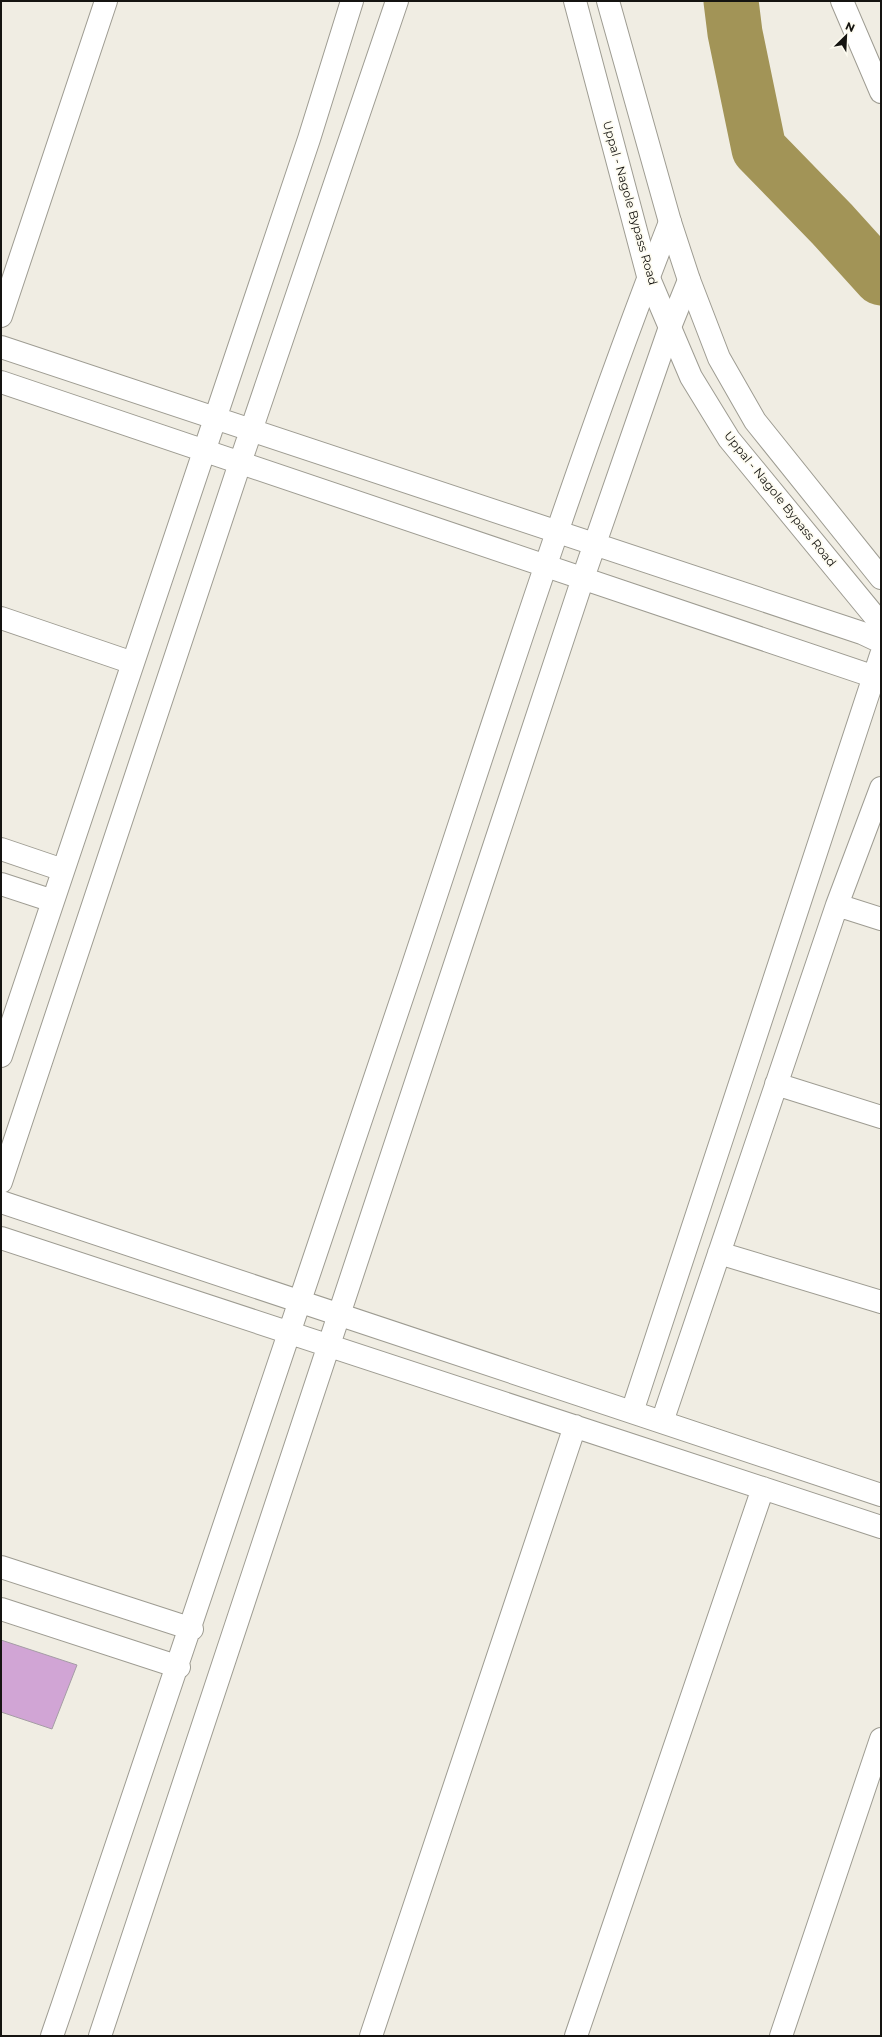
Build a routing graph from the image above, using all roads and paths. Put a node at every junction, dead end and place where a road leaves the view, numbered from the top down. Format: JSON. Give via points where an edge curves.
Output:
{"nodes":[{"id":1,"x":106,"y":1,"type":"edge"},
{"id":2,"x":352,"y":1,"type":"edge"},
{"id":3,"x":397,"y":1,"type":"edge"},
{"id":4,"x":575,"y":1,"type":"edge"},
{"id":5,"x":608,"y":1,"type":"edge"},
{"id":6,"x":842,"y":1,"type":"edge"},
{"id":7,"x":881,"y":92,"type":"edge"},
{"id":8,"x":670,"y":222,"type":"junction"},
{"id":9,"x":648,"y":276,"type":"junction"},
{"id":10,"x":689,"y":280,"type":"junction"},
{"id":11,"x":1,"y":316,"type":"edge"},
{"id":12,"x":670,"y":327,"type":"junction"},
{"id":13,"x":1,"y":347,"type":"edge"},
{"id":14,"x":1,"y":382,"type":"edge"},
{"id":15,"x":215,"y":418,"type":"junction"},
{"id":16,"x":251,"y":430,"type":"junction"},
{"id":17,"x":204,"y":450,"type":"junction"},
{"id":18,"x":240,"y":463,"type":"junction"},
{"id":19,"x":556,"y":532,"type":"junction"},
{"id":20,"x":594,"y":544,"type":"junction"},
{"id":21,"x":545,"y":567,"type":"junction"},
{"id":22,"x":582,"y":578,"type":"junction"},
{"id":23,"x":881,"y":578,"type":"edge"},
{"id":24,"x":1,"y":618,"type":"edge"},
{"id":25,"x":881,"y":624,"type":"edge"},
{"id":26,"x":881,"y":642,"type":"edge"},
{"id":27,"x":881,"y":655,"type":"edge"},
{"id":28,"x":133,"y":663,"type":"junction"},
{"id":29,"x":878,"y":678,"type":"edge"},
{"id":30,"x":881,"y":788,"type":"edge"},
{"id":31,"x":1,"y":849,"type":"edge"},
{"id":32,"x":63,"y":870,"type":"junction"},
{"id":33,"x":1,"y":884,"type":"edge"},
{"id":34,"x":53,"y":901,"type":"junction"},
{"id":35,"x":837,"y":905,"type":"junction"},
{"id":36,"x":881,"y":919,"type":"edge"},
{"id":37,"x":1,"y":1056,"type":"edge"},
{"id":38,"x":776,"y":1084,"type":"junction"},
{"id":39,"x":881,"y":1118,"type":"edge"},
{"id":40,"x":1,"y":1182,"type":"edge"},
{"id":41,"x":1,"y":1202,"type":"edge"},
{"id":42,"x":1,"y":1238,"type":"edge"},
{"id":43,"x":719,"y":1253,"type":"junction"},
{"id":44,"x":301,"y":1301,"type":"junction"},
{"id":45,"x":881,"y":1302,"type":"edge"},
{"id":46,"x":339,"y":1315,"type":"junction"},
{"id":47,"x":290,"y":1332,"type":"junction"},
{"id":48,"x":329,"y":1345,"type":"junction"},
{"id":49,"x":632,"y":1412,"type":"junction"},
{"id":50,"x":662,"y":1422,"type":"junction"},
{"id":51,"x":575,"y":1426,"type":"junction"},
{"id":52,"x":763,"y":1488,"type":"junction"},
{"id":53,"x":881,"y":1495,"type":"edge"},
{"id":54,"x":881,"y":1527,"type":"edge"},
{"id":55,"x":1,"y":1567,"type":"edge"},
{"id":56,"x":1,"y":1609,"type":"edge"},
{"id":57,"x":192,"y":1629,"type":"junction"},
{"id":58,"x":179,"y":1667,"type":"junction"},
{"id":59,"x":881,"y":1739,"type":"edge"},
{"id":60,"x":52,"y":2036,"type":"edge"},
{"id":61,"x":100,"y":2036,"type":"edge"},
{"id":62,"x":372,"y":2036,"type":"edge"},
{"id":63,"x":576,"y":2036,"type":"edge"},
{"id":64,"x":781,"y":2036,"type":"edge"}],
"edges":[{"from":1,"to":11,"type":"street"},
{"from":2,"to":15,"type":"street"},
{"from":3,"to":16,"type":"street"},
{"from":4,"to":9,"type":"street","name":"Uppal - Nagole Bypass Road"},
{"from":5,"to":8,"type":"street"},
{"from":6,"to":7,"type":"street"},
{"from":8,"to":9,"type":"street"},
{"from":8,"to":10,"type":"street"},
{"from":9,"to":12,"type":"street","name":"Uppal - Nagole Bypass Road"},
{"from":9,"to":19,"type":"street"},
{"from":10,"to":12,"type":"street"},
{"from":10,"to":23,"type":"street","via":[[719,358],[755,421]]},
{"from":12,"to":20,"type":"street"},
{"from":12,"to":25,"type":"street","name":"Uppal - Nagole Bypass Road","via":[[691,377],[729,438]]},
{"from":13,"to":15,"type":"street"},
{"from":14,"to":17,"type":"street"},
{"from":15,"to":16,"type":"street"},
{"from":15,"to":17,"type":"street"},
{"from":16,"to":18,"type":"street"},
{"from":16,"to":19,"type":"street"},
{"from":17,"to":18,"type":"street"},
{"from":17,"to":28,"type":"street"},
{"from":18,"to":21,"type":"street"},
{"from":18,"to":40,"type":"street"},
{"from":19,"to":20,"type":"street"},
{"from":19,"to":21,"type":"street"},
{"from":20,"to":22,"type":"street"},
{"from":20,"to":26,"type":"street","via":[[862,633]]},
{"from":21,"to":22,"type":"street"},
{"from":21,"to":44,"type":"street"},
{"from":22,"to":29,"type":"street"},
{"from":22,"to":46,"type":"street"},
{"from":24,"to":28,"type":"street"},
{"from":27,"to":29,"type":"street"},
{"from":28,"to":32,"type":"street"},
{"from":29,"to":49,"type":"street"},
{"from":30,"to":35,"type":"street"},
{"from":31,"to":32,"type":"street"},
{"from":32,"to":34,"type":"street"},
{"from":33,"to":34,"type":"street"},
{"from":34,"to":37,"type":"street"},
{"from":35,"to":36,"type":"street"},
{"from":35,"to":38,"type":"street"},
{"from":38,"to":39,"type":"street"},
{"from":38,"to":43,"type":"street"},
{"from":41,"to":44,"type":"street"},
{"from":42,"to":47,"type":"street"},
{"from":43,"to":45,"type":"street"},
{"from":43,"to":50,"type":"street"},
{"from":44,"to":46,"type":"street"},
{"from":44,"to":47,"type":"street"},
{"from":46,"to":48,"type":"street"},
{"from":46,"to":49,"type":"street"},
{"from":47,"to":48,"type":"street"},
{"from":47,"to":57,"type":"street"},
{"from":48,"to":51,"type":"street"},
{"from":48,"to":61,"type":"street"},
{"from":49,"to":50,"type":"street"},
{"from":50,"to":53,"type":"street"},
{"from":51,"to":52,"type":"street"},
{"from":51,"to":62,"type":"street"},
{"from":52,"to":54,"type":"street"},
{"from":52,"to":63,"type":"street"},
{"from":55,"to":57,"type":"street"},
{"from":56,"to":58,"type":"street"},
{"from":57,"to":58,"type":"street"},
{"from":58,"to":60,"type":"street"},
{"from":59,"to":64,"type":"street"}]}
